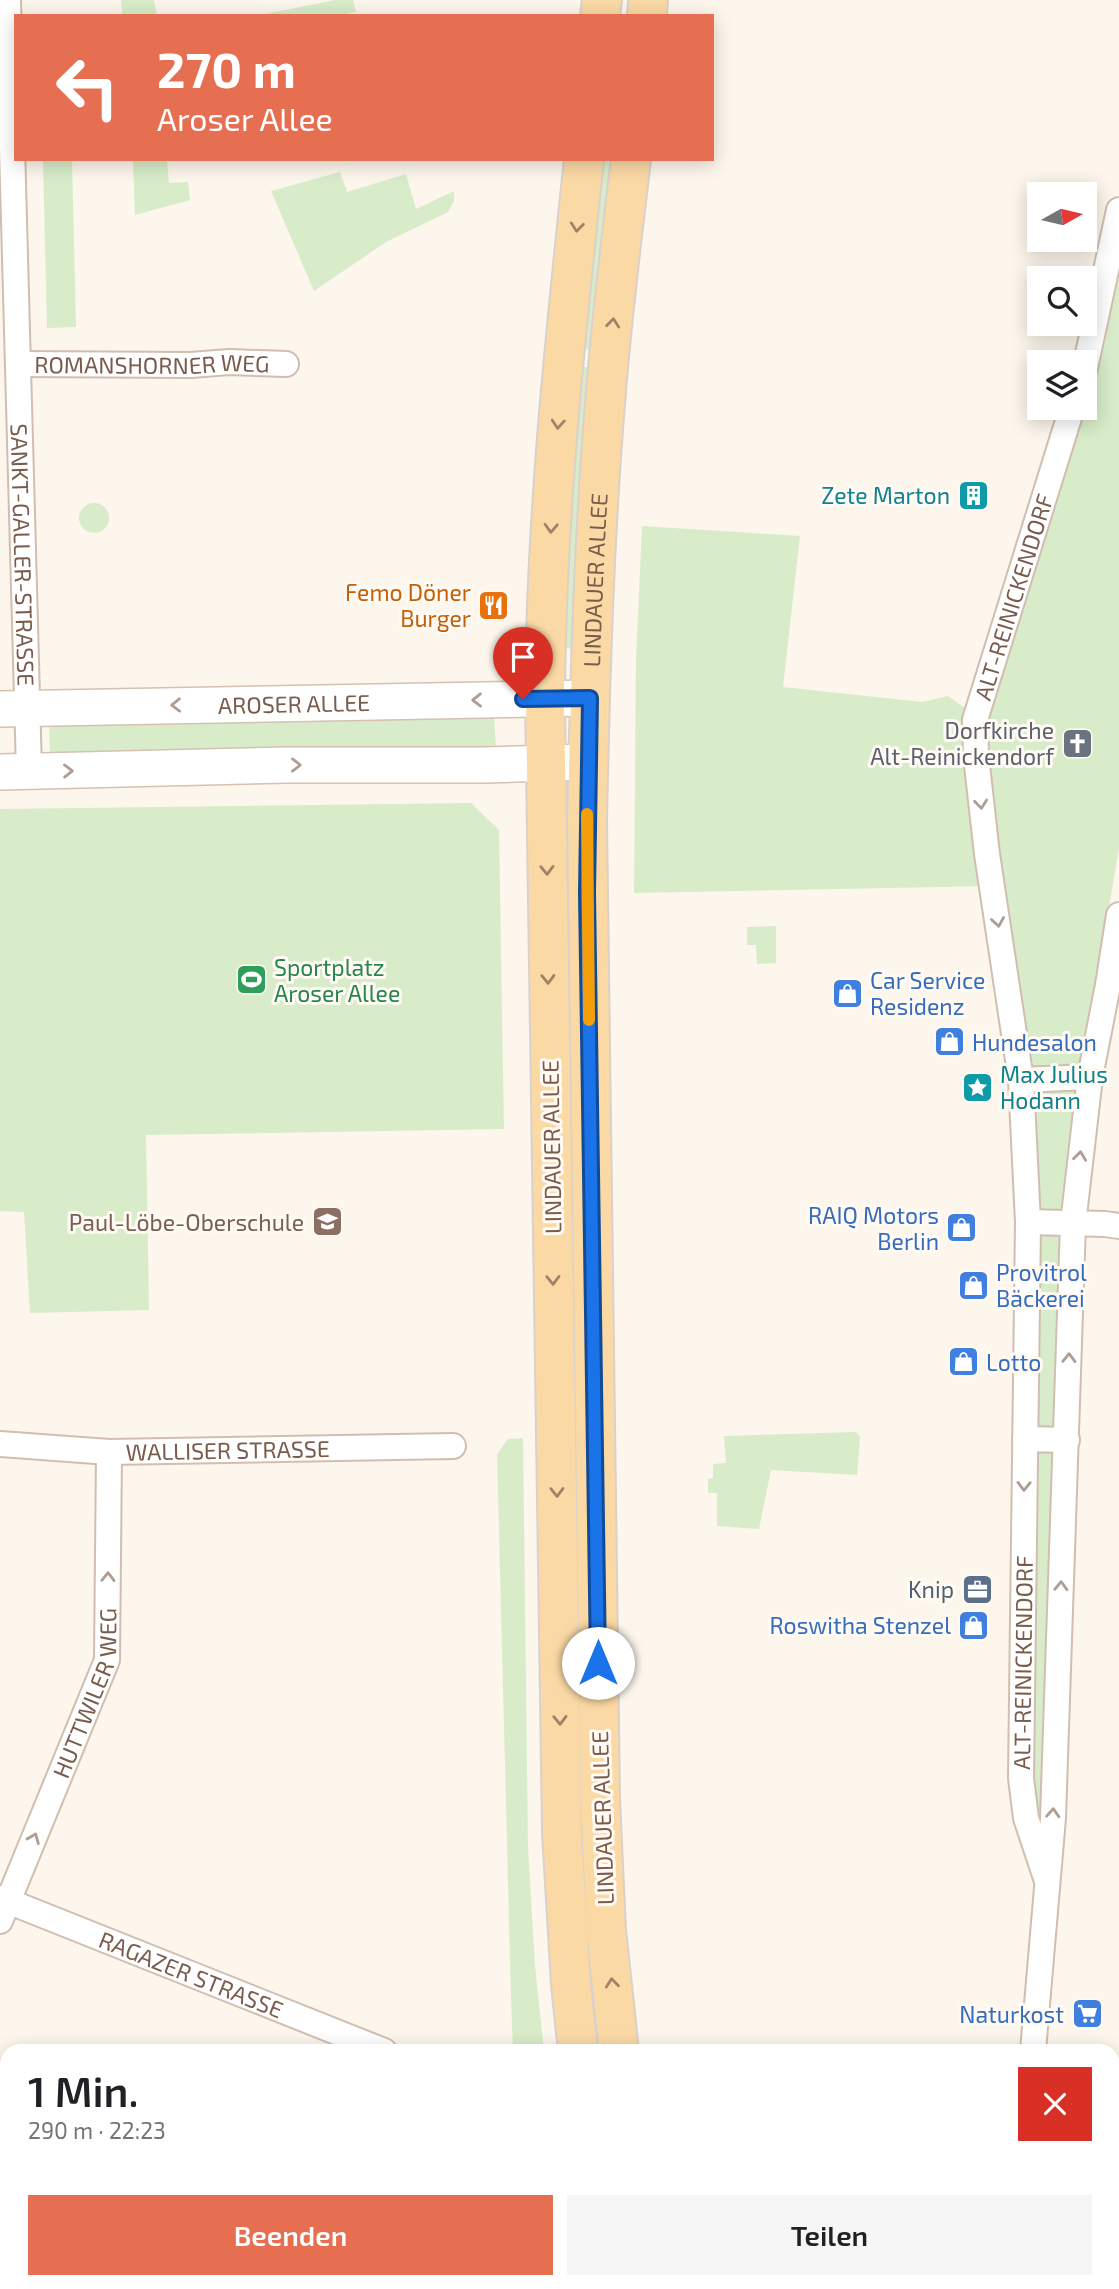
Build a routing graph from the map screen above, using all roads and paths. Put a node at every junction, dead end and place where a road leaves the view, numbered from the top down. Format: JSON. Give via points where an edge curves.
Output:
{"nodes":[{"id":1,"x":8,"y":0,"type":"edge"},
{"id":2,"x":584,"y":161,"type":"edge"},
{"id":3,"x":631,"y":161,"type":"edge"},
{"id":4,"x":1119,"y":210,"type":"edge"},
{"id":5,"x":8,"y":308,"type":"edge"},
{"id":6,"x":1089,"y":350,"type":"edge"},
{"id":7,"x":19,"y":364,"type":"junction"},
{"id":8,"x":286,"y":364,"type":"dead end"},
{"id":9,"x":1068,"y":420,"type":"edge"},
{"id":10,"x":590,"y":698,"type":"junction"},
{"id":11,"x":545,"y":699,"type":"junction"},
{"id":12,"x":13,"y":708,"type":"edge"},
{"id":13,"x":545,"y":762,"type":"junction"},
{"id":14,"x":588,"y":762,"type":"junction"},
{"id":15,"x":15,"y":772,"type":"edge"},
{"id":16,"x":1118,"y":925,"type":"edge"},
{"id":17,"x":1090,"y":1077,"type":"junction"},
{"id":18,"x":1021,"y":1080,"type":"junction"},
{"id":19,"x":1028,"y":1222,"type":"junction"},
{"id":20,"x":1073,"y":1224,"type":"junction"},
{"id":21,"x":1119,"y":1226,"type":"edge"},
{"id":22,"x":1025,"y":1439,"type":"junction"},
{"id":23,"x":1066,"y":1440,"type":"junction"},
{"id":24,"x":0,"y":1444,"type":"edge"},
{"id":25,"x":453,"y":1446,"type":"dead end"},
{"id":26,"x":109,"y":1452,"type":"junction"},
{"id":27,"x":1047,"y":1881,"type":"junction"},
{"id":28,"x":3,"y":1907,"type":"edge"},
{"id":29,"x":365,"y":2044,"type":"edge"},
{"id":30,"x":577,"y":2044,"type":"edge"},
{"id":31,"x":618,"y":2044,"type":"edge"},
{"id":32,"x":1033,"y":2044,"type":"edge"}],
"edges":[{"from":1,"to":5,"type":"street","name":"SANKT-GALLER-STRASSE"},
{"from":2,"to":11,"type":"main road","name":"LINDAUER ALLEE","one_way":true,"via":[[553,490]]},
{"from":10,"to":3,"type":"main road","name":"LINDAUER ALLEE","one_way":true,"via":[[602,450]]},
{"from":4,"to":6,"type":"street"},
{"from":5,"to":7,"type":"street","name":"SANKT-GALLER-STRASSE"},
{"from":7,"to":8,"type":"street","name":"ROMANSHORNER WEG"},
{"from":7,"to":12,"type":"street","name":"SANKT-GALLER-STRASSE"},
{"from":9,"to":18,"type":"street","name":"ALT-REINICKENDORF","one_way":true,"via":[[975,715],[987,854]]},
{"from":10,"to":11,"type":"main road","name":"AROSER ALLEE"},
{"from":10,"to":14,"type":"main road","name":"LINDAUER ALLEE"},
{"from":11,"to":12,"type":"main road","name":"AROSER ALLEE","one_way":true},
{"from":11,"to":13,"type":"main road","name":"LINDAUER ALLEE"},
{"from":12,"to":15,"type":"street","name":"SANKT-GALLER-STRASSE"},
{"from":13,"to":14,"type":"main road"},
{"from":15,"to":13,"type":"main road","one_way":true},
{"from":13,"to":30,"type":"main road","name":"LINDAUER ALLEE","one_way":true,"via":[[562,1832]]},
{"from":31,"to":14,"type":"main road","name":"LINDAUER ALLEE","one_way":true,"via":[[606,1930],[600,1799]]},
{"from":16,"to":17,"type":"street","name":"ALT-REINICKENDORF"},
{"from":17,"to":18,"type":"street"},
{"from":20,"to":17,"type":"street","name":"ALT-REINICKENDORF","one_way":true},
{"from":18,"to":19,"type":"street","name":"ALT-REINICKENDORF"},
{"from":19,"to":20,"type":"street"},
{"from":19,"to":22,"type":"street","name":"ALT-REINICKENDORF"},
{"from":20,"to":21,"type":"street"},
{"from":23,"to":20,"type":"street","name":"ALT-REINICKENDORF","one_way":true},
{"from":22,"to":23,"type":"street"},
{"from":22,"to":27,"type":"street","name":"ALT-REINICKENDORF","one_way":true,"via":[[1022,1799]]},
{"from":27,"to":23,"type":"street","name":"ALT-REINICKENDORF","one_way":true},
{"from":24,"to":26,"type":"street","name":"WALLISER STRASSE"},
{"from":25,"to":26,"type":"street","name":"WALLISER STRASSE"},
{"from":28,"to":26,"type":"street","name":"HUTTWILER WEG","one_way":true,"via":[[107,1660]]},
{"from":27,"to":32,"type":"street","name":"ALT-REINICKENDORF"},
{"from":28,"to":29,"type":"street","name":"RAGAZER STRASSE"}]}
